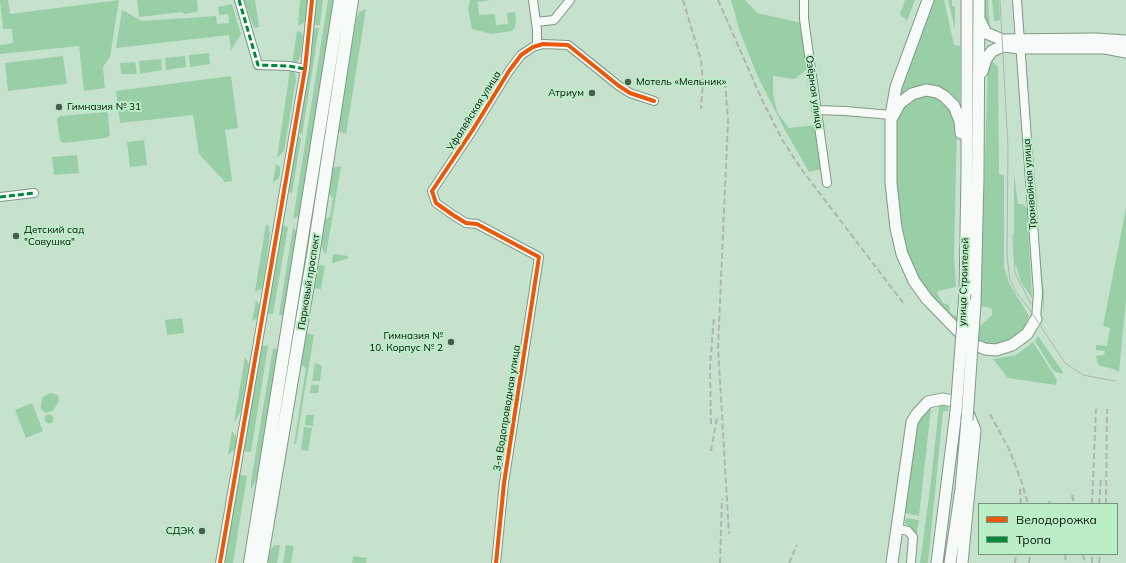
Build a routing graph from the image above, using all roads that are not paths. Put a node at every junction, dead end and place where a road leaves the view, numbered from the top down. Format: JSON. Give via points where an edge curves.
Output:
{"nodes":[{"id":1,"x":239,"y":0,"type":"edge"},
{"id":2,"x":312,"y":0,"type":"edge"},
{"id":3,"x":340,"y":0,"type":"edge"},
{"id":4,"x":352,"y":0,"type":"edge"},
{"id":5,"x":533,"y":0,"type":"edge"},
{"id":6,"x":570,"y":0,"type":"edge"},
{"id":7,"x":804,"y":0,"type":"edge"},
{"id":8,"x":928,"y":0,"type":"edge"},
{"id":9,"x":967,"y":0,"type":"edge"},
{"id":10,"x":978,"y":0,"type":"edge"},
{"id":11,"x":1017,"y":0,"type":"edge"},
{"id":12,"x":978,"y":15,"type":"junction"},
{"id":13,"x":536,"y":22,"type":"junction"},
{"id":14,"x":1126,"y":41,"type":"edge"},
{"id":15,"x":1020,"y":44,"type":"junction"},
{"id":16,"x":537,"y":45,"type":"junction"},
{"id":17,"x":1126,"y":52,"type":"edge"},
{"id":18,"x":305,"y":69,"type":"junction"},
{"id":19,"x":978,"y":82,"type":"junction"},
{"id":20,"x":654,"y":101,"type":"dead end"},
{"id":21,"x":816,"y":110,"type":"junction"},
{"id":22,"x":891,"y":115,"type":"junction"},
{"id":23,"x":890,"y":132,"type":"junction"},
{"id":24,"x":826,"y":183,"type":"dead end"},
{"id":25,"x":34,"y":193,"type":"dead end"},
{"id":26,"x":0,"y":197,"type":"edge"},
{"id":27,"x":539,"y":256,"type":"joint"},
{"id":28,"x":965,"y":276,"type":"junction"},
{"id":29,"x":1036,"y":319,"type":"joint"},
{"id":30,"x":896,"y":528,"type":"junction"},
{"id":31,"x":220,"y":563,"type":"edge"},
{"id":32,"x":250,"y":563,"type":"edge"},
{"id":33,"x":261,"y":563,"type":"edge"},
{"id":34,"x":496,"y":563,"type":"edge"},
{"id":35,"x":892,"y":563,"type":"edge"},
{"id":36,"x":911,"y":563,"type":"edge"},
{"id":37,"x":937,"y":563,"type":"edge"},
{"id":38,"x":950,"y":563,"type":"edge"},
{"id":39,"x":962,"y":563,"type":"edge"}],
"edges":[{"from":1,"to":18,"type":"street","via":[[258,65]]},
{"from":2,"to":18,"type":"street"},
{"from":3,"to":32,"type":"main road","name":"Парковый проспект"},
{"from":4,"to":33,"type":"main road","name":"Парковый проспект","via":[[313,255]]},
{"from":5,"to":13,"type":"street"},
{"from":6,"to":13,"type":"street","via":[[554,20]]},
{"from":7,"to":21,"type":"street","name":"Озёрная улица","via":[[804,19]]},
{"from":8,"to":22,"type":"main road","via":[[896,87]]},
{"from":9,"to":28,"type":"main road","name":"улица Строителей"},
{"from":10,"to":12,"type":"main road","name":"улица Строителей"},
{"from":11,"to":15,"type":"street","name":"Трамвайная улица"},
{"from":12,"to":15,"type":"main road","via":[[983,30],[991,36]]},
{"from":12,"to":19,"type":"main road","name":"улица Строителей"},
{"from":13,"to":16,"type":"street"},
{"from":14,"to":15,"type":"main road","via":[[1096,38]]},
{"from":15,"to":17,"type":"main road","via":[[1100,48]]},
{"from":15,"to":19,"type":"main road","via":[[1003,46],[992,51],[986,58]]},
{"from":15,"to":29,"type":"street","name":"Трамвайная улица","via":[[1038,293]]},
{"from":16,"to":20,"type":"street","via":[[568,45],[619,86],[630,93]]},
{"from":16,"to":27,"type":"street","name":"Уфалейская улица","via":[[521,55],[509,71],[432,191],[436,203],[466,223],[477,224]]},
{"from":18,"to":31,"type":"street"},
{"from":19,"to":38,"type":"main road","name":"улица Строителей","bridge":true,"via":[[975,302],[963,468]]},
{"from":21,"to":22,"type":"street"},
{"from":21,"to":24,"type":"street","name":"Озёрная улица"},
{"from":22,"to":23,"type":"main road"},
{"from":23,"to":28,"type":"main road","via":[[898,106],[915,92],[926,90],[941,94],[956,110],[961,127],[960,230]]},
{"from":23,"to":29,"type":"main road","via":[[891,183],[897,235],[907,267],[922,293],[961,334],[974,345],[985,349],[996,350],[1012,345],[1027,334]]},
{"from":25,"to":26,"type":"street"},
{"from":27,"to":34,"type":"street","name":"3-я Водопроводная улица","via":[[504,483]]},
{"from":28,"to":37,"type":"main road","name":"улица Строителей","bridge":true,"via":[[956,412]]},
{"from":30,"to":35,"type":"main road"},
{"from":30,"to":36,"type":"street","via":[[908,531],[913,537]]},
{"from":30,"to":39,"type":"main road","via":[[912,422],[928,402],[943,399],[958,402],[966,408],[975,430]]}]}
